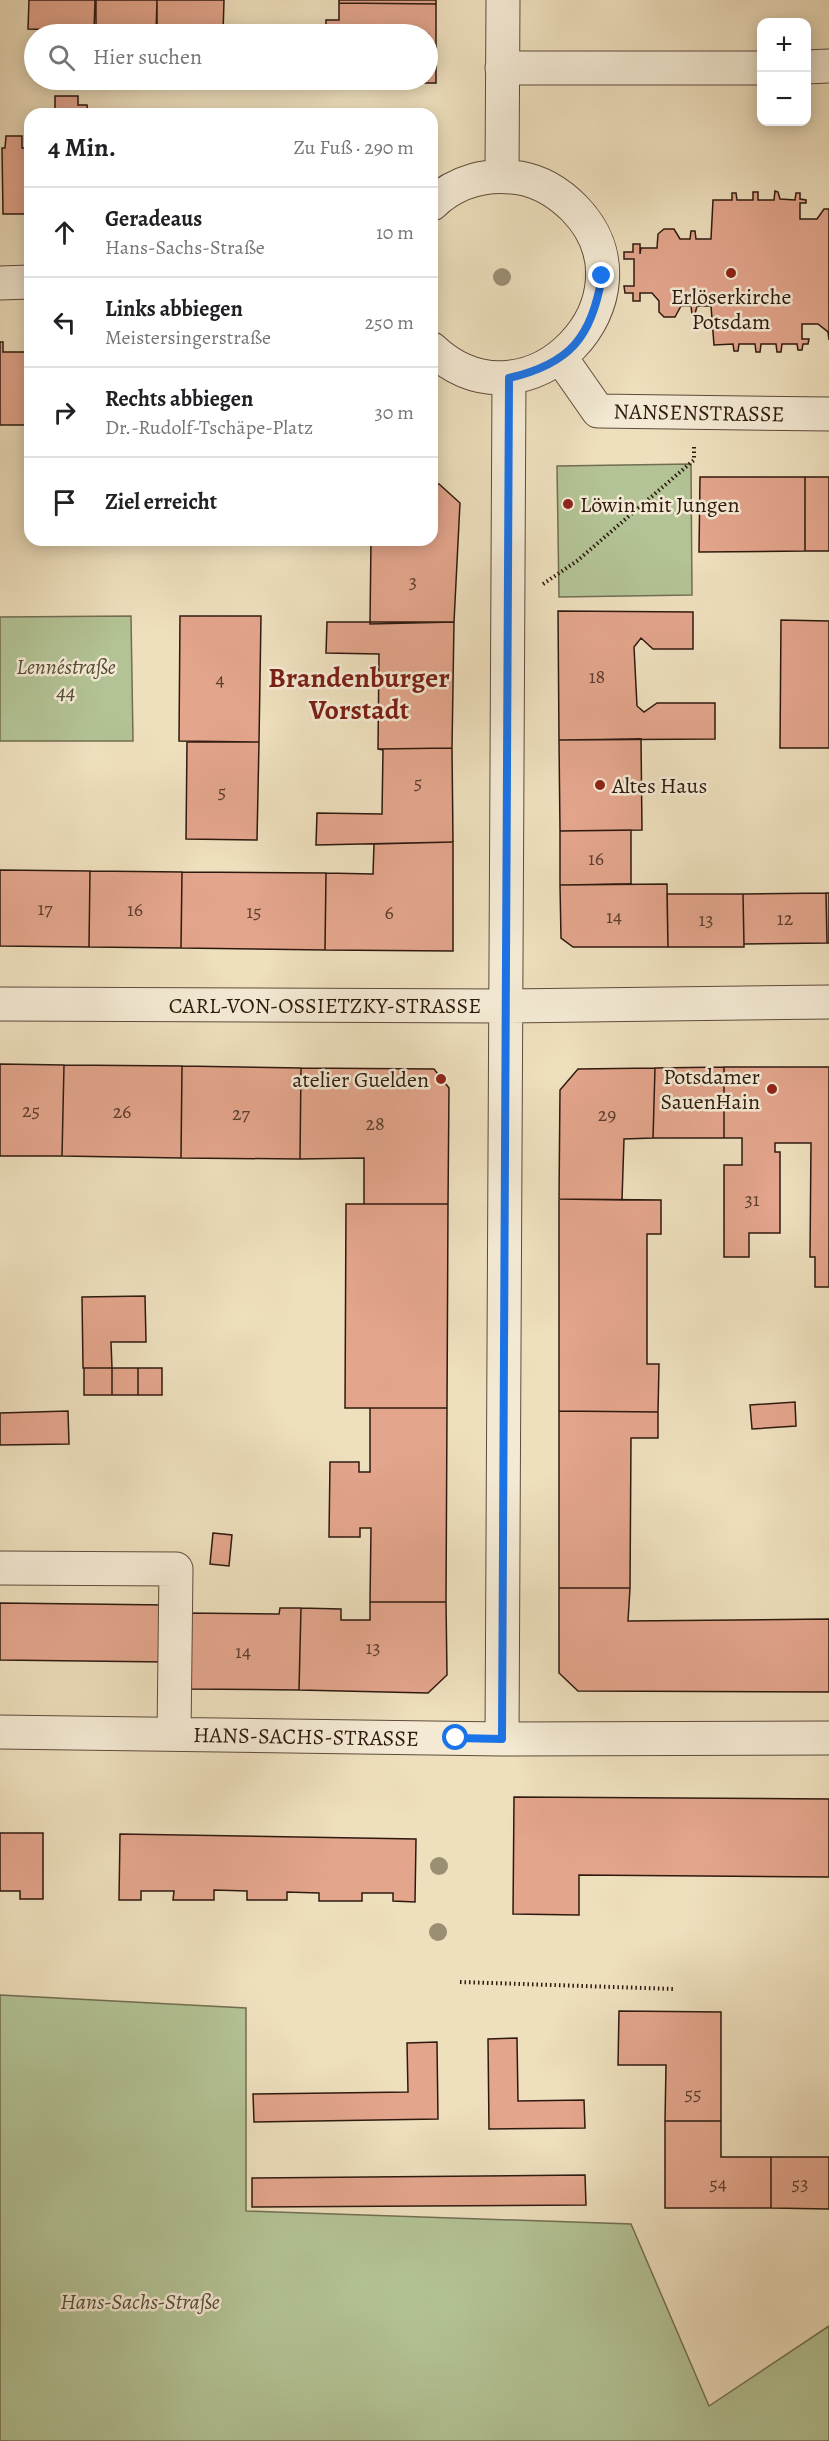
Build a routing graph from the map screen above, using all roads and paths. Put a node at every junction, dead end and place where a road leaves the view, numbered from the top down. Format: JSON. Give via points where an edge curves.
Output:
{"nodes":[{"id":1,"x":503,"y":0,"type":"edge"},
{"id":2,"x":829,"y":66,"type":"edge"},
{"id":3,"x":811,"y":67,"type":"edge"},
{"id":4,"x":502,"y":68,"type":"junction"},
{"id":5,"x":757,"y":69,"type":"edge"},
{"id":6,"x":502,"y":175,"type":"junction"},
{"id":7,"x":438,"y":198,"type":"edge"},
{"id":8,"x":24,"y":282,"type":"edge"},
{"id":9,"x":0,"y":283,"type":"edge"},
{"id":10,"x":438,"y":355,"type":"edge"},
{"id":11,"x":561,"y":358,"type":"junction"},
{"id":12,"x":509,"y":378,"type":"junction"},
{"id":13,"x":694,"y":413,"type":"junction"},
{"id":14,"x":829,"y":414,"type":"edge"},
{"id":15,"x":507,"y":609,"type":"junction"},
{"id":16,"x":829,"y":1002,"type":"edge"},
{"id":17,"x":0,"y":1004,"type":"edge"},
{"id":18,"x":505,"y":1006,"type":"junction"},
{"id":19,"x":0,"y":1568,"type":"edge"},
{"id":20,"x":0,"y":1732,"type":"edge"},
{"id":21,"x":174,"y":1734,"type":"junction"},
{"id":22,"x":829,"y":1738,"type":"edge"},
{"id":23,"x":502,"y":1739,"type":"junction"},
{"id":24,"x":459,"y":1982,"type":"dead end"},
{"id":25,"x":675,"y":1989,"type":"dead end"}],
"edges":[{"from":1,"to":4,"type":"street"},
{"from":2,"to":3,"type":"street"},
{"from":4,"to":5,"type":"street"},
{"from":4,"to":6,"type":"street"},
{"from":6,"to":7,"type":"street","via":[[471,180]]},
{"from":6,"to":11,"type":"street","via":[[533,180],[561,195],[583,217],[597,245],[602,276],[597,307],[583,335]]},
{"from":8,"to":9,"type":"street"},
{"from":10,"to":12,"type":"street","via":[[476,375]]},
{"from":11,"to":12,"type":"street","via":[[536,372]]},
{"from":11,"to":13,"type":"street","name":"NANSENSTRASSE","via":[[598,411]]},
{"from":12,"to":15,"type":"street"},
{"from":13,"to":14,"type":"street","name":"NANSENSTRASSE"},
{"from":13,"to":15,"type":"path","via":[[694,460],[577,561]]},
{"from":15,"to":18,"type":"street"},
{"from":16,"to":18,"type":"street","name":"CARL-VON-OSSIETZKY-STRASSE"},
{"from":17,"to":18,"type":"street","name":"CARL-VON-OSSIETZKY-STRASSE"},
{"from":18,"to":23,"type":"street"},
{"from":19,"to":21,"type":"street","via":[[176,1569]]},
{"from":20,"to":21,"type":"street","name":"HANS-SACHS-STRASSE"},
{"from":21,"to":23,"type":"street","name":"HANS-SACHS-STRASSE"},
{"from":22,"to":23,"type":"street","name":"HANS-SACHS-STRASSE"},
{"from":24,"to":25,"type":"path"}]}
